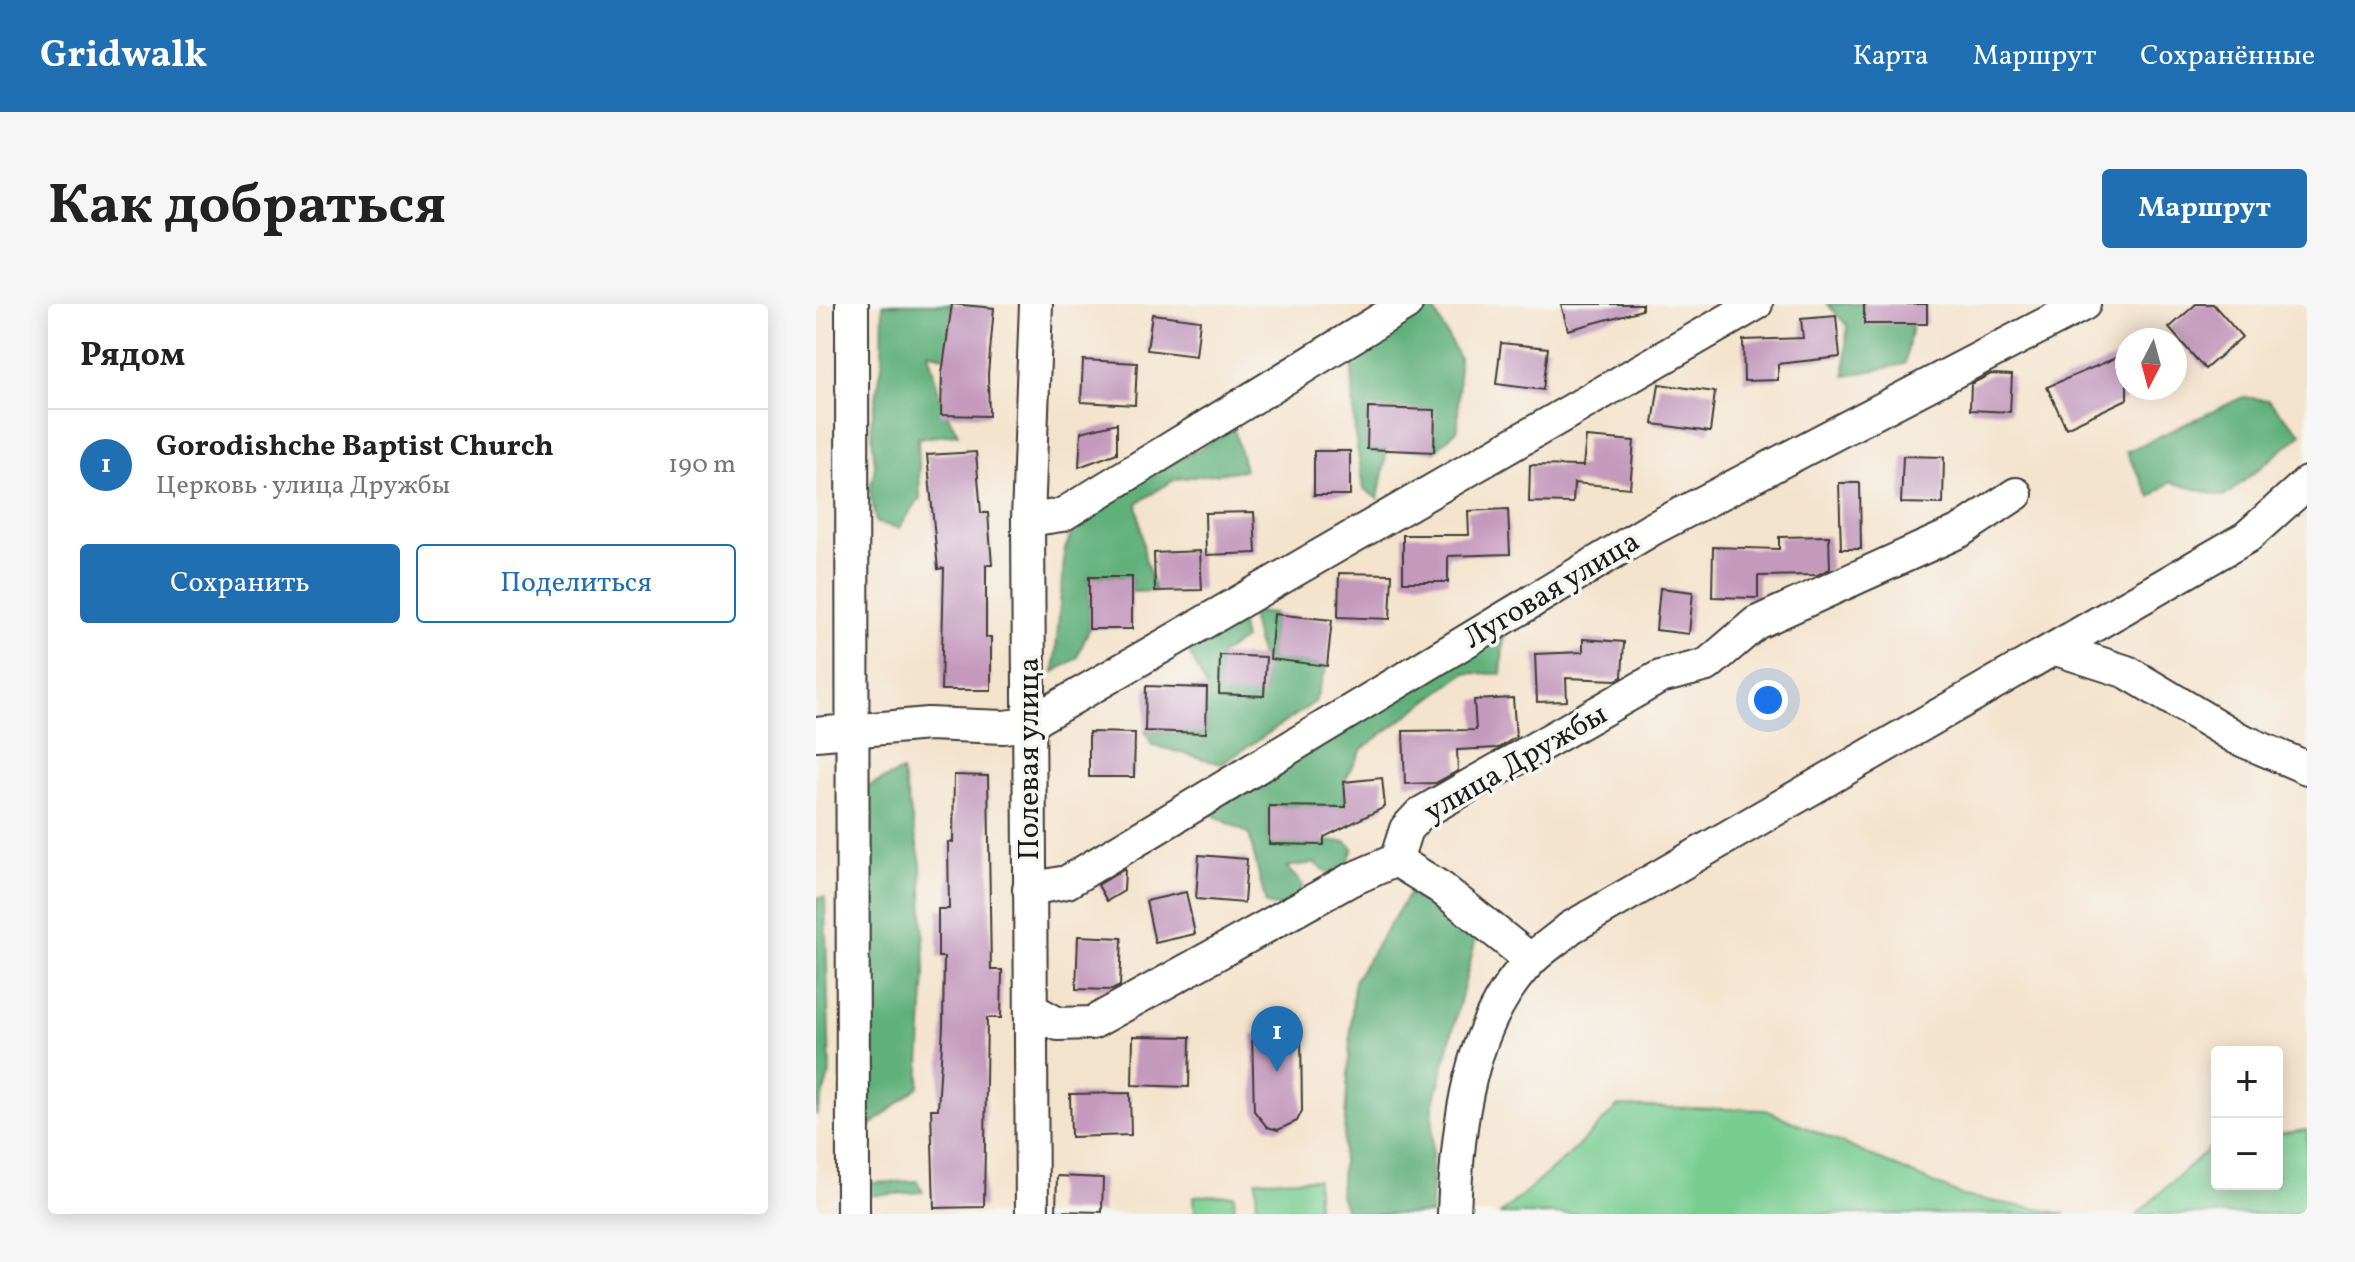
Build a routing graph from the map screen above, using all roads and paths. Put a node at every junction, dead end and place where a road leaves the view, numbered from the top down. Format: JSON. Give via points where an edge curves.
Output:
{"nodes":[{"id":1,"x":852,"y":304,"type":"edge"},
{"id":2,"x":1036,"y":304,"type":"edge"},
{"id":3,"x":1406,"y":304,"type":"edge"},
{"id":4,"x":1717,"y":304,"type":"edge"},
{"id":5,"x":2084,"y":304,"type":"edge"},
{"id":6,"x":1753,"y":305,"type":"edge"},
{"id":7,"x":1670,"y":353,"type":"junction"},
{"id":8,"x":2016,"y":494,"type":"dead end"},
{"id":9,"x":2303,"y":498,"type":"edge"},
{"id":10,"x":1028,"y":520,"type":"junction"},
{"id":11,"x":2056,"y":649,"type":"junction"},
{"id":12,"x":1028,"y":724,"type":"junction"},
{"id":13,"x":852,"y":731,"type":"junction"},
{"id":14,"x":816,"y":734,"type":"edge"},
{"id":15,"x":2307,"y":768,"type":"edge"},
{"id":16,"x":1396,"y":860,"type":"junction"},
{"id":17,"x":1029,"y":889,"type":"junction"},
{"id":18,"x":1531,"y":960,"type":"junction"},
{"id":19,"x":1031,"y":1009,"type":"junction"},
{"id":20,"x":853,"y":1214,"type":"edge"},
{"id":21,"x":1032,"y":1214,"type":"edge"},
{"id":22,"x":1454,"y":1214,"type":"edge"}],
"edges":[{"from":1,"to":13,"type":"street"},
{"from":2,"to":10,"type":"street","name":"Полевая улица"},
{"from":3,"to":10,"type":"street","via":[[1062,515]]},
{"from":4,"to":7,"type":"street"},
{"from":5,"to":17,"type":"street","name":"Луговая улица","via":[[1652,529],[1067,882]]},
{"from":6,"to":7,"type":"street"},
{"from":7,"to":12,"type":"street"},
{"from":8,"to":16,"type":"street","name":"улица Дружбы","via":[[1960,531],[1756,623],[1707,665],[1660,677],[1420,814],[1406,829]]},
{"from":9,"to":11,"type":"street","via":[[2247,537]]},
{"from":10,"to":12,"type":"street","name":"Полевая улица"},
{"from":11,"to":15,"type":"street","via":[[2127,672],[2237,738]]},
{"from":11,"to":18,"type":"street","via":[[1570,928]]},
{"from":12,"to":13,"type":"street"},
{"from":12,"to":17,"type":"street","name":"Полевая улица"},
{"from":13,"to":14,"type":"street"},
{"from":13,"to":20,"type":"street"},
{"from":16,"to":18,"type":"street","via":[[1441,888]]},
{"from":16,"to":19,"type":"street","via":[[1350,880],[1092,1023],[1058,1024]]},
{"from":17,"to":19,"type":"street","name":"Полевая улица"},
{"from":18,"to":22,"type":"street","via":[[1495,1010],[1476,1062],[1462,1119]]},
{"from":19,"to":21,"type":"street","name":"Полевая улица"}]}
